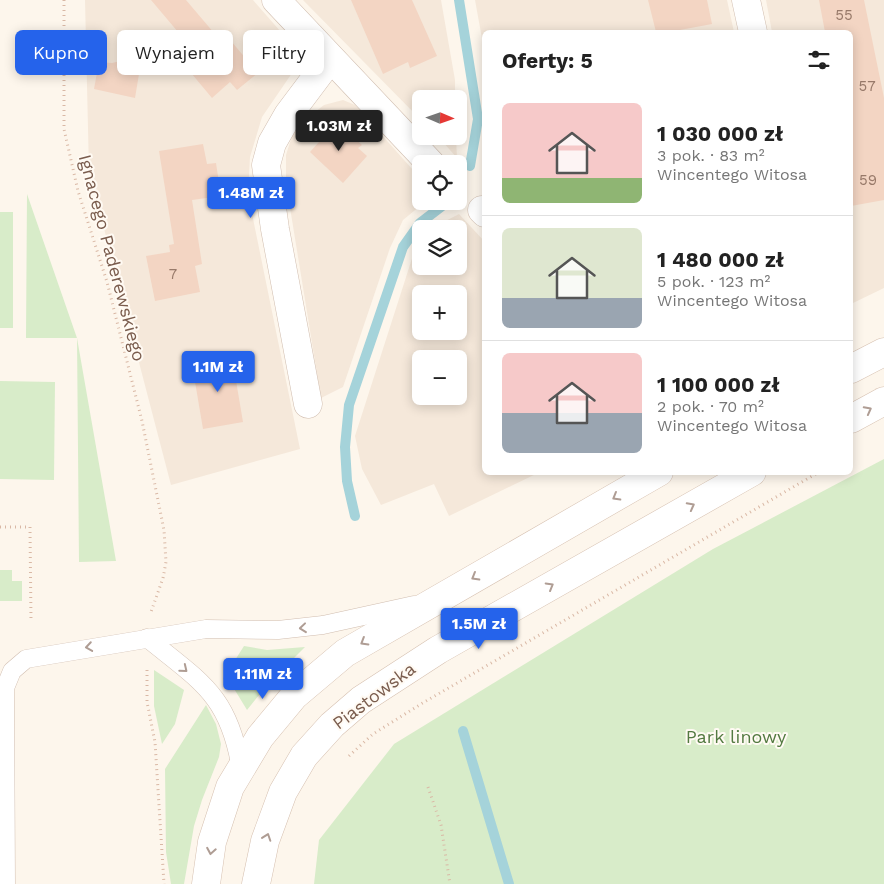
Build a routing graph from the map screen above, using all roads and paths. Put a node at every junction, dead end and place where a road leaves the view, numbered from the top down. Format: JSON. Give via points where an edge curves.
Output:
{"nodes":[{"id":1,"x":64,"y":0,"type":"edge"},
{"id":2,"x":276,"y":0,"type":"edge"},
{"id":3,"x":746,"y":0,"type":"edge"},
{"id":4,"x":752,"y":30,"type":"edge"},
{"id":5,"x":330,"y":59,"type":"junction"},
{"id":6,"x":422,"y":155,"type":"edge"},
{"id":7,"x":884,"y":352,"type":"edge"},
{"id":8,"x":853,"y":368,"type":"edge"},
{"id":9,"x":884,"y":401,"type":"edge"},
{"id":10,"x":308,"y":404,"type":"dead end"},
{"id":11,"x":853,"y":418,"type":"edge"},
{"id":12,"x":654,"y":475,"type":"edge"},
{"id":13,"x":747,"y":475,"type":"edge"},
{"id":14,"x":814,"y":475,"type":"edge"},
{"id":15,"x":0,"y":527,"type":"edge"},
{"id":16,"x":436,"y":599,"type":"junction"},
{"id":17,"x":31,"y":622,"type":"dead end"},
{"id":18,"x":147,"y":638,"type":"junction"},
{"id":19,"x":346,"y":759,"type":"dead end"},
{"id":20,"x":241,"y":769,"type":"junction"},
{"id":21,"x":428,"y":788,"type":"dead end"},
{"id":22,"x":6,"y":884,"type":"edge"},
{"id":23,"x":164,"y":884,"type":"edge"},
{"id":24,"x":206,"y":884,"type":"edge"},
{"id":25,"x":256,"y":884,"type":"edge"},
{"id":26,"x":450,"y":884,"type":"edge"}],
"edges":[{"from":1,"to":18,"type":"path","name":"Ignacego Paderewskiego","via":[[64,129],[78,191],[93,234],[142,420],[164,530],[166,562],[150,615]]},
{"from":2,"to":5,"type":"main road"},
{"from":3,"to":4,"type":"main road"},
{"from":5,"to":6,"type":"main road"},
{"from":5,"to":10,"type":"main road","via":[[288,115],[272,142],[266,165]]},
{"from":7,"to":8,"type":"main road"},
{"from":11,"to":9,"type":"main road","one_way":true},
{"from":12,"to":16,"type":"main road","one_way":true},
{"from":25,"to":13,"type":"main road","name":"Piastowska","one_way":true,"via":[[265,841],[283,792],[304,756],[332,724],[361,700],[438,650]]},
{"from":14,"to":19,"type":"path","via":[[422,704],[373,734]]},
{"from":15,"to":17,"type":"path","via":[[30,527]]},
{"from":16,"to":18,"type":"lane","one_way":true,"via":[[323,625],[278,630],[206,629]]},
{"from":16,"to":20,"type":"main road","one_way":true,"via":[[344,653],[294,696],[260,737]]},
{"from":18,"to":20,"type":"lane","one_way":true,"via":[[206,686],[217,700],[236,739]]},
{"from":18,"to":22,"type":"lane","one_way":true,"via":[[26,659],[12,671],[5,688]]},
{"from":18,"to":23,"type":"path","name":"Ignacego Paderewskiego","via":[[147,702],[155,742]]},
{"from":20,"to":24,"type":"main road","one_way":true,"via":[[230,788],[212,842]]},
{"from":21,"to":26,"type":"path","via":[[441,825]]}]}
